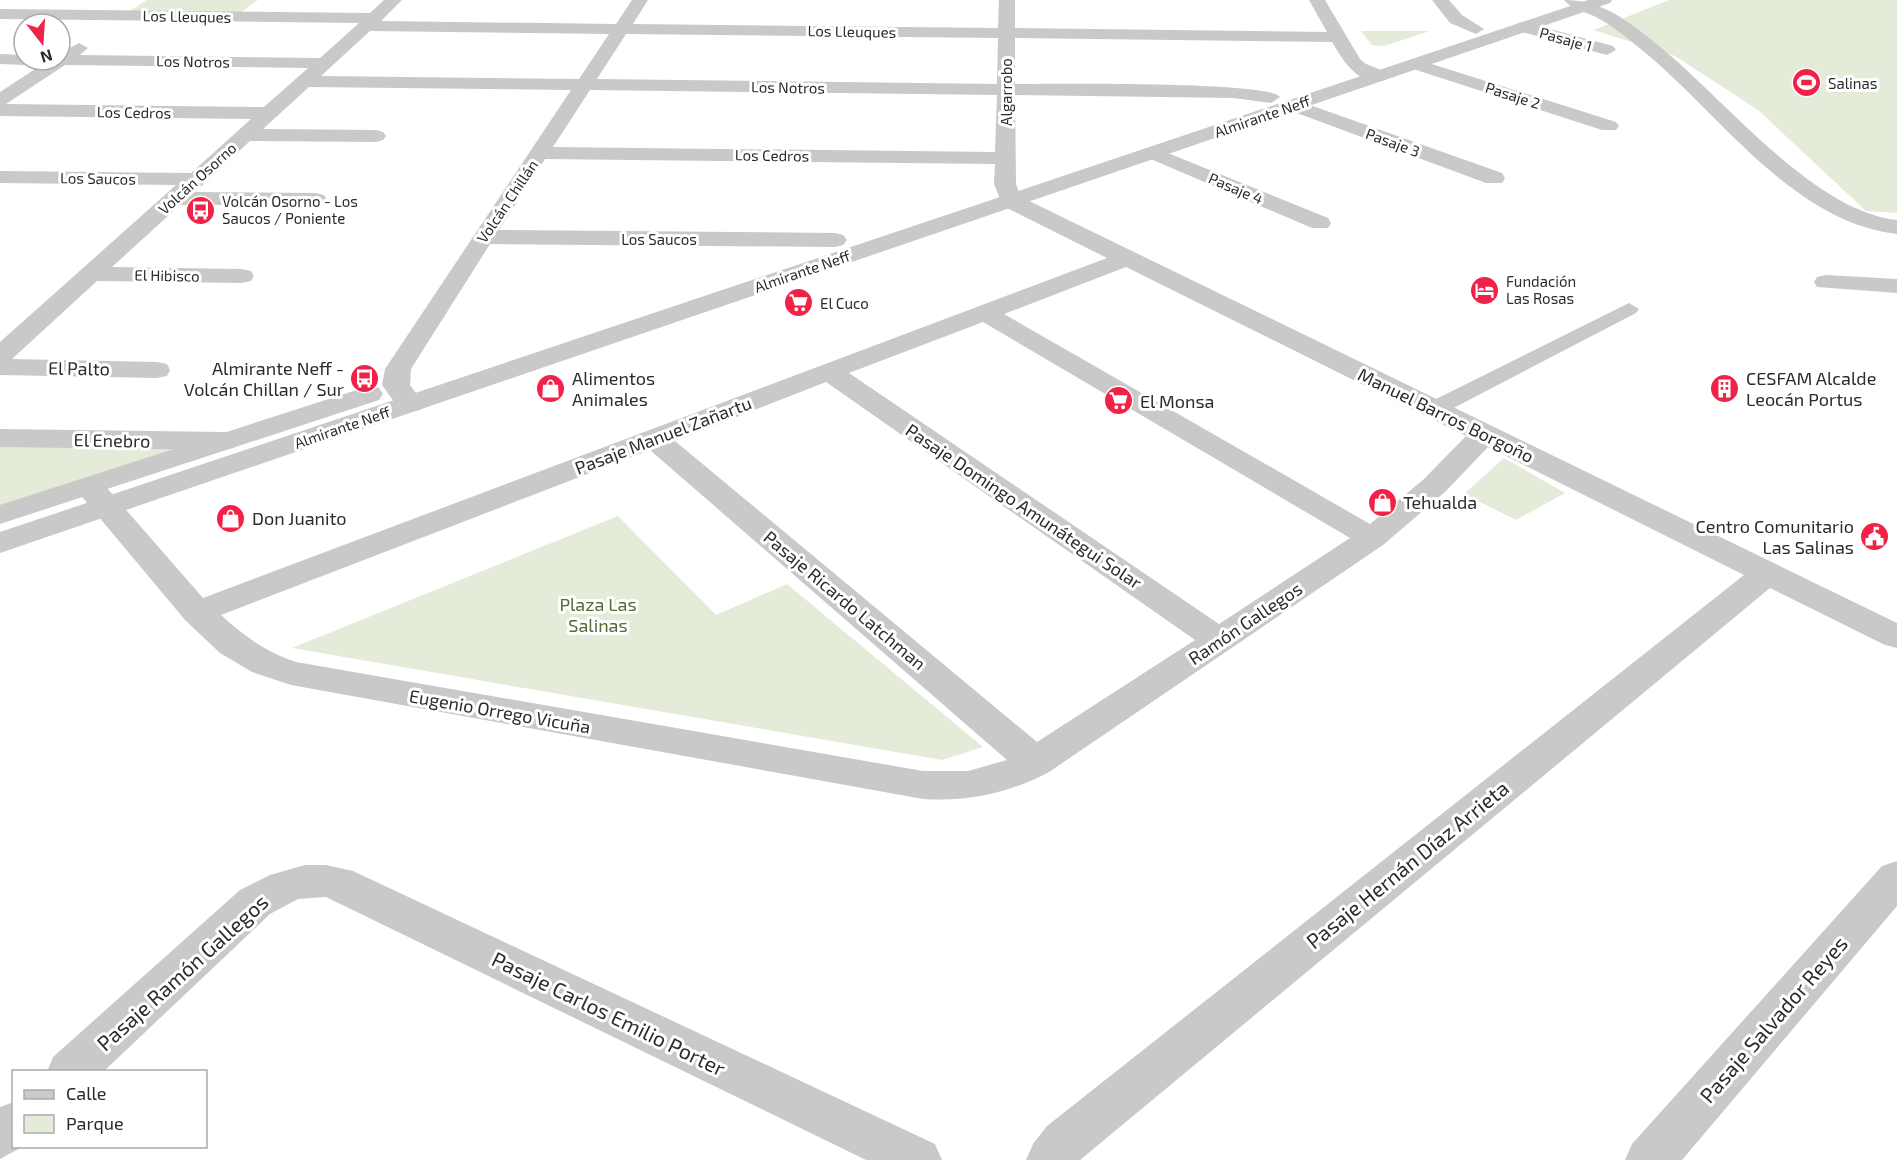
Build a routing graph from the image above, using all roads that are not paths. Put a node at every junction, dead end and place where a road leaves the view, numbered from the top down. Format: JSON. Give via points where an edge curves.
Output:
{"nodes":[{"id":1,"x":145,"y":0,"type":"edge"},
{"id":2,"x":260,"y":0,"type":"edge"},
{"id":3,"x":394,"y":0,"type":"edge"},
{"id":4,"x":640,"y":0,"type":"edge"},
{"id":5,"x":1006,"y":0,"type":"edge"},
{"id":6,"x":1317,"y":0,"type":"edge"},
{"id":7,"x":1440,"y":0,"type":"edge"},
{"id":8,"x":1584,"y":1,"type":"edge"},
{"id":9,"x":0,"y":14,"type":"edge"},
{"id":10,"x":122,"y":15,"type":"junction"},
{"id":11,"x":237,"y":16,"type":"junction"},
{"id":12,"x":370,"y":22,"type":"junction"},
{"id":13,"x":1524,"y":27,"type":"junction"},
{"id":14,"x":621,"y":29,"type":"junction"},
{"id":15,"x":1476,"y":29,"type":"junction"},
{"id":16,"x":1006,"y":33,"type":"junction"},
{"id":17,"x":1338,"y":37,"type":"junction"},
{"id":18,"x":1607,"y":50,"type":"dead end"},
{"id":19,"x":72,"y":53,"type":"edge"},
{"id":20,"x":72,"y":60,"type":"edge"},
{"id":21,"x":325,"y":63,"type":"junction"},
{"id":22,"x":1416,"y":64,"type":"junction"},
{"id":23,"x":1358,"y":68,"type":"junction"},
{"id":24,"x":43,"y":72,"type":"edge"},
{"id":25,"x":1380,"y":76,"type":"junction"},
{"id":26,"x":305,"y":81,"type":"junction"},
{"id":27,"x":584,"y":84,"type":"junction"},
{"id":28,"x":1006,"y":89,"type":"junction"},
{"id":29,"x":1271,"y":97,"type":"junction"},
{"id":30,"x":0,"y":100,"type":"edge"},
{"id":31,"x":1293,"y":105,"type":"junction"},
{"id":32,"x":0,"y":110,"type":"edge"},
{"id":33,"x":269,"y":113,"type":"junction"},
{"id":34,"x":1609,"y":126,"type":"dead end"},
{"id":35,"x":245,"y":135,"type":"junction"},
{"id":36,"x":376,"y":136,"type":"dead end"},
{"id":37,"x":538,"y":153,"type":"junction"},
{"id":38,"x":1153,"y":153,"type":"junction"},
{"id":39,"x":9,"y":177,"type":"edge"},
{"id":40,"x":1494,"y":178,"type":"dead end"},
{"id":41,"x":196,"y":179,"type":"junction"},
{"id":42,"x":1007,"y":181,"type":"junction"},
{"id":43,"x":0,"y":190,"type":"edge"},
{"id":44,"x":176,"y":198,"type":"junction"},
{"id":45,"x":316,"y":200,"type":"dead end"},
{"id":46,"x":1320,"y":222,"type":"dead end"},
{"id":47,"x":1897,"y":227,"type":"edge"},
{"id":48,"x":482,"y":237,"type":"junction"},
{"id":49,"x":835,"y":240,"type":"junction"},
{"id":50,"x":1128,"y":258,"type":"junction"},
{"id":51,"x":91,"y":274,"type":"junction"},
{"id":52,"x":242,"y":276,"type":"dead end"},
{"id":53,"x":1826,"y":282,"type":"dead end"},
{"id":54,"x":1897,"y":286,"type":"edge"},
{"id":55,"x":1629,"y":309,"type":"dead end"},
{"id":56,"x":985,"y":313,"type":"junction"},
{"id":57,"x":0,"y":356,"type":"edge"},
{"id":58,"x":0,"y":367,"type":"edge"},
{"id":59,"x":157,"y":370,"type":"dead end"},
{"id":60,"x":829,"y":372,"type":"junction"},
{"id":61,"x":403,"y":394,"type":"junction"},
{"id":62,"x":1434,"y":409,"type":"junction"},
{"id":63,"x":1485,"y":434,"type":"junction"},
{"id":64,"x":0,"y":438,"type":"edge"},
{"id":65,"x":654,"y":438,"type":"junction"},
{"id":66,"x":225,"y":441,"type":"junction"},
{"id":67,"x":98,"y":496,"type":"junction"},
{"id":68,"x":0,"y":515,"type":"edge"},
{"id":69,"x":1372,"y":538,"type":"junction"},
{"id":70,"x":0,"y":543,"type":"edge"},
{"id":71,"x":1767,"y":573,"type":"junction"},
{"id":72,"x":197,"y":612,"type":"junction"},
{"id":73,"x":1897,"y":637,"type":"edge"},
{"id":74,"x":1220,"y":640,"type":"junction"},
{"id":75,"x":1035,"y":762,"type":"junction"},
{"id":76,"x":986,"y":784,"type":"joint"},
{"id":77,"x":1897,"y":877,"type":"edge"},
{"id":78,"x":298,"y":881,"type":"joint"},
{"id":79,"x":71,"y":1070,"type":"edge"},
{"id":80,"x":12,"y":1126,"type":"edge"},
{"id":81,"x":0,"y":1136,"type":"edge"},
{"id":82,"x":916,"y":1160,"type":"edge"},
{"id":83,"x":1051,"y":1160,"type":"edge"},
{"id":84,"x":1650,"y":1160,"type":"edge"}],
"edges":[{"from":1,"to":10,"type":"street"},
{"from":2,"to":11,"type":"street"},
{"from":3,"to":12,"type":"street","name":"Volcán Osorno"},
{"from":4,"to":14,"type":"street","name":"Volcán Chillán"},
{"from":5,"to":16,"type":"street","name":"Algarrobo"},
{"from":6,"to":17,"type":"street"},
{"from":7,"to":15,"type":"street","via":[[1456,19]]},
{"from":8,"to":13,"type":"street","name":"Almirante Neff"},
{"from":8,"to":15,"type":"street","name":"Almirante Neff"},
{"from":8,"to":47,"type":"street","via":[[1644,43],[1820,199],[1862,220]]},
{"from":9,"to":10,"type":"street","name":"Los Lleuques"},
{"from":10,"to":11,"type":"street","name":"Los Lleuques"},
{"from":10,"to":19,"type":"street","via":[[119,22]]},
{"from":11,"to":12,"type":"street","name":"Los Lleuques"},
{"from":12,"to":14,"type":"street","name":"Los Lleuques"},
{"from":12,"to":21,"type":"street","name":"Volcán Osorno"},
{"from":13,"to":18,"type":"street","name":"Pasaje 1"},
{"from":13,"to":22,"type":"street","name":"Almirante Neff"},
{"from":14,"to":16,"type":"street","name":"Los Lleuques"},
{"from":14,"to":27,"type":"street","name":"Volcán Chillán"},
{"from":15,"to":23,"type":"street","name":"Almirante Neff"},
{"from":16,"to":17,"type":"street","name":"Los Lleuques"},
{"from":16,"to":28,"type":"street","name":"Algarrobo"},
{"from":17,"to":23,"type":"street"},
{"from":20,"to":21,"type":"street","name":"Los Notros"},
{"from":21,"to":26,"type":"street","name":"Volcán Osorno"},
{"from":22,"to":25,"type":"street","name":"Almirante Neff"},
{"from":22,"to":34,"type":"street","name":"Pasaje 2"},
{"from":23,"to":25,"type":"street"},
{"from":23,"to":29,"type":"street","name":"Almirante Neff"},
{"from":24,"to":30,"type":"street"},
{"from":25,"to":31,"type":"street","name":"Almirante Neff"},
{"from":26,"to":27,"type":"street","name":"Los Notros"},
{"from":26,"to":33,"type":"street","name":"Volcán Osorno"},
{"from":27,"to":28,"type":"street","name":"Los Notros"},
{"from":27,"to":37,"type":"street","name":"Volcán Chillán"},
{"from":28,"to":29,"type":"street","name":"Los Notros","via":[[1233,92]]},
{"from":28,"to":42,"type":"street","name":"Algarrobo"},
{"from":29,"to":42,"type":"street","name":"Almirante Neff"},
{"from":31,"to":38,"type":"street","name":"Almirante Neff"},
{"from":31,"to":40,"type":"street","name":"Pasaje 3"},
{"from":32,"to":33,"type":"street","name":"Los Cedros"},
{"from":33,"to":35,"type":"street","name":"Volcán Osorno"},
{"from":35,"to":36,"type":"street"},
{"from":35,"to":41,"type":"street","name":"Volcán Osorno"},
{"from":37,"to":42,"type":"street","name":"Los Cedros"},
{"from":37,"to":48,"type":"street","name":"Volcán Chillán"},
{"from":38,"to":42,"type":"street","name":"Almirante Neff"},
{"from":38,"to":46,"type":"street","name":"Pasaje 4"},
{"from":39,"to":41,"type":"street","name":"Los Saucos"},
{"from":39,"to":43,"type":"street"},
{"from":41,"to":44,"type":"street","name":"Volcán Osorno"},
{"from":42,"to":49,"type":"street","name":"Almirante Neff"},
{"from":42,"to":50,"type":"street","name":"Manuel Barros Borgoño"},
{"from":42,"to":61,"type":"street","name":"Almirante Neff"},
{"from":44,"to":45,"type":"street"},
{"from":44,"to":51,"type":"street","name":"Volcán Osorno"},
{"from":48,"to":49,"type":"street","name":"Los Saucos"},
{"from":48,"to":61,"type":"street","name":"Volcán Chillán","via":[[406,353],[398,369]]},
{"from":49,"to":61,"type":"street","name":"Almirante Neff"},
{"from":50,"to":56,"type":"street","name":"Pasaje Manuel Zañartu"},
{"from":50,"to":62,"type":"street","name":"Manuel Barros Borgoño"},
{"from":51,"to":52,"type":"street","name":"El Hibisco"},
{"from":51,"to":57,"type":"street","name":"Volcán Osorno"},
{"from":53,"to":54,"type":"street"},
{"from":55,"to":62,"type":"lane"},
{"from":56,"to":60,"type":"street","name":"Pasaje Manuel Zañartu"},
{"from":56,"to":69,"type":"street"},
{"from":58,"to":59,"type":"street","name":"El Palto"},
{"from":60,"to":65,"type":"street","name":"Pasaje Manuel Zañartu"},
{"from":60,"to":74,"type":"street","name":"Pasaje Domingo Amunátegui Solar"},
{"from":61,"to":66,"type":"street","name":"Almirante Neff"},
{"from":61,"to":67,"type":"street","name":"Almirante Neff"},
{"from":62,"to":63,"type":"street","name":"Manuel Barros Borgoño"},
{"from":63,"to":69,"type":"street","name":"Ramón Gallegos","via":[[1435,485]]},
{"from":63,"to":71,"type":"street","name":"Manuel Barros Borgoño"},
{"from":64,"to":66,"type":"street","name":"El Enebro"},
{"from":65,"to":72,"type":"street","name":"Pasaje Manuel Zañartu"},
{"from":65,"to":75,"type":"street","name":"Pasaje Ricardo Latchman"},
{"from":66,"to":67,"type":"street","name":"Almirante Neff"},
{"from":67,"to":68,"type":"street","name":"Almirante Neff"},
{"from":67,"to":70,"type":"street","name":"Almirante Neff"},
{"from":67,"to":72,"type":"street","name":"Eugenio Orrego Vicuña"},
{"from":69,"to":74,"type":"street","name":"Ramón Gallegos"},
{"from":71,"to":73,"type":"street","name":"Manuel Barros Borgoño"},
{"from":71,"to":83,"type":"street","name":"Pasaje Hernán Díaz Arrieta","via":[[1064,1142]]},
{"from":72,"to":76,"type":"street","name":"Eugenio Orrego Vicuña","via":[[247,655],[291,673],[923,785]]},
{"from":74,"to":75,"type":"street","name":"Ramón Gallegos"},
{"from":75,"to":76,"type":"street","name":"Ramón Gallegos"},
{"from":77,"to":84,"type":"street","name":"Pasaje Salvador Reyes"},
{"from":78,"to":79,"type":"street","name":"Pasaje Ramón Gallegos","via":[[255,902]]},
{"from":78,"to":82,"type":"street","name":"Pasaje Carlos Emilio Porter","via":[[320,878],[338,883]]},
{"from":80,"to":81,"type":"street"}]}
